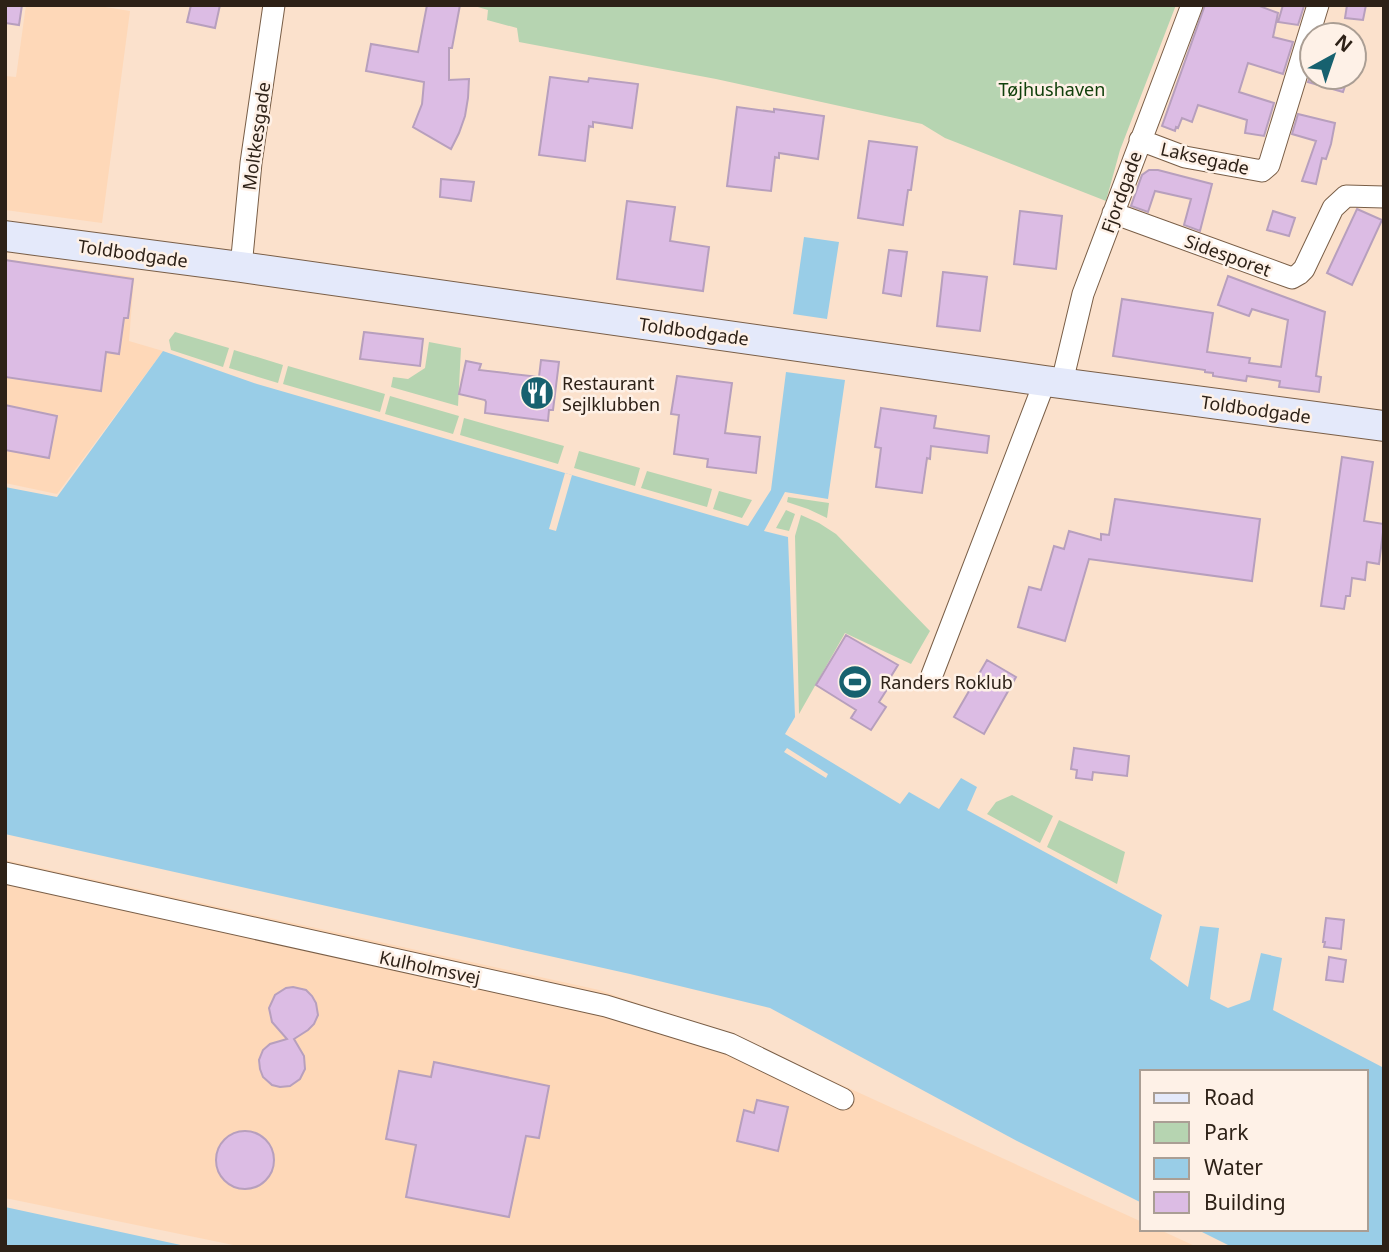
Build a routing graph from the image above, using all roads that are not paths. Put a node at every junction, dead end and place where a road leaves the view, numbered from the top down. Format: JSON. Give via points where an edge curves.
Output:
{"nodes":[{"id":1,"x":274,"y":5,"type":"edge"},
{"id":2,"x":1192,"y":5,"type":"edge"},
{"id":3,"x":1318,"y":5,"type":"edge"},
{"id":4,"x":1140,"y":140,"type":"junction"},
{"id":5,"x":1384,"y":197,"type":"edge"},
{"id":6,"x":1113,"y":213,"type":"junction"},
{"id":7,"x":5,"y":236,"type":"edge"},
{"id":8,"x":241,"y":267,"type":"junction"},
{"id":9,"x":1053,"y":382,"type":"junction"},
{"id":10,"x":1384,"y":426,"type":"edge"},
{"id":11,"x":932,"y":674,"type":"dead end"},
{"id":12,"x":5,"y":873,"type":"edge"},
{"id":13,"x":843,"y":1099,"type":"dead end"}],
"edges":[{"from":1,"to":8,"type":"street","name":"Moltkesgade"},
{"from":2,"to":4,"type":"street","name":"Fjordgade"},
{"from":3,"to":4,"type":"street","name":"Laksegade","via":[[1269,165],[1262,171],[1185,157]]},
{"from":4,"to":6,"type":"street","name":"Fjordgade"},
{"from":5,"to":6,"type":"street","name":"Sidesporet","via":[[1346,196],[1333,208],[1304,269],[1292,278]]},
{"from":6,"to":9,"type":"street","name":"Fjordgade"},
{"from":7,"to":8,"type":"street","name":"Toldbodgade"},
{"from":8,"to":9,"type":"street","name":"Toldbodgade"},
{"from":9,"to":10,"type":"street","name":"Toldbodgade"},
{"from":9,"to":11,"type":"street","name":"Fjordgade"},
{"from":12,"to":13,"type":"street","name":"Kulholmsvej","via":[[606,1006],[730,1044]]}]}
